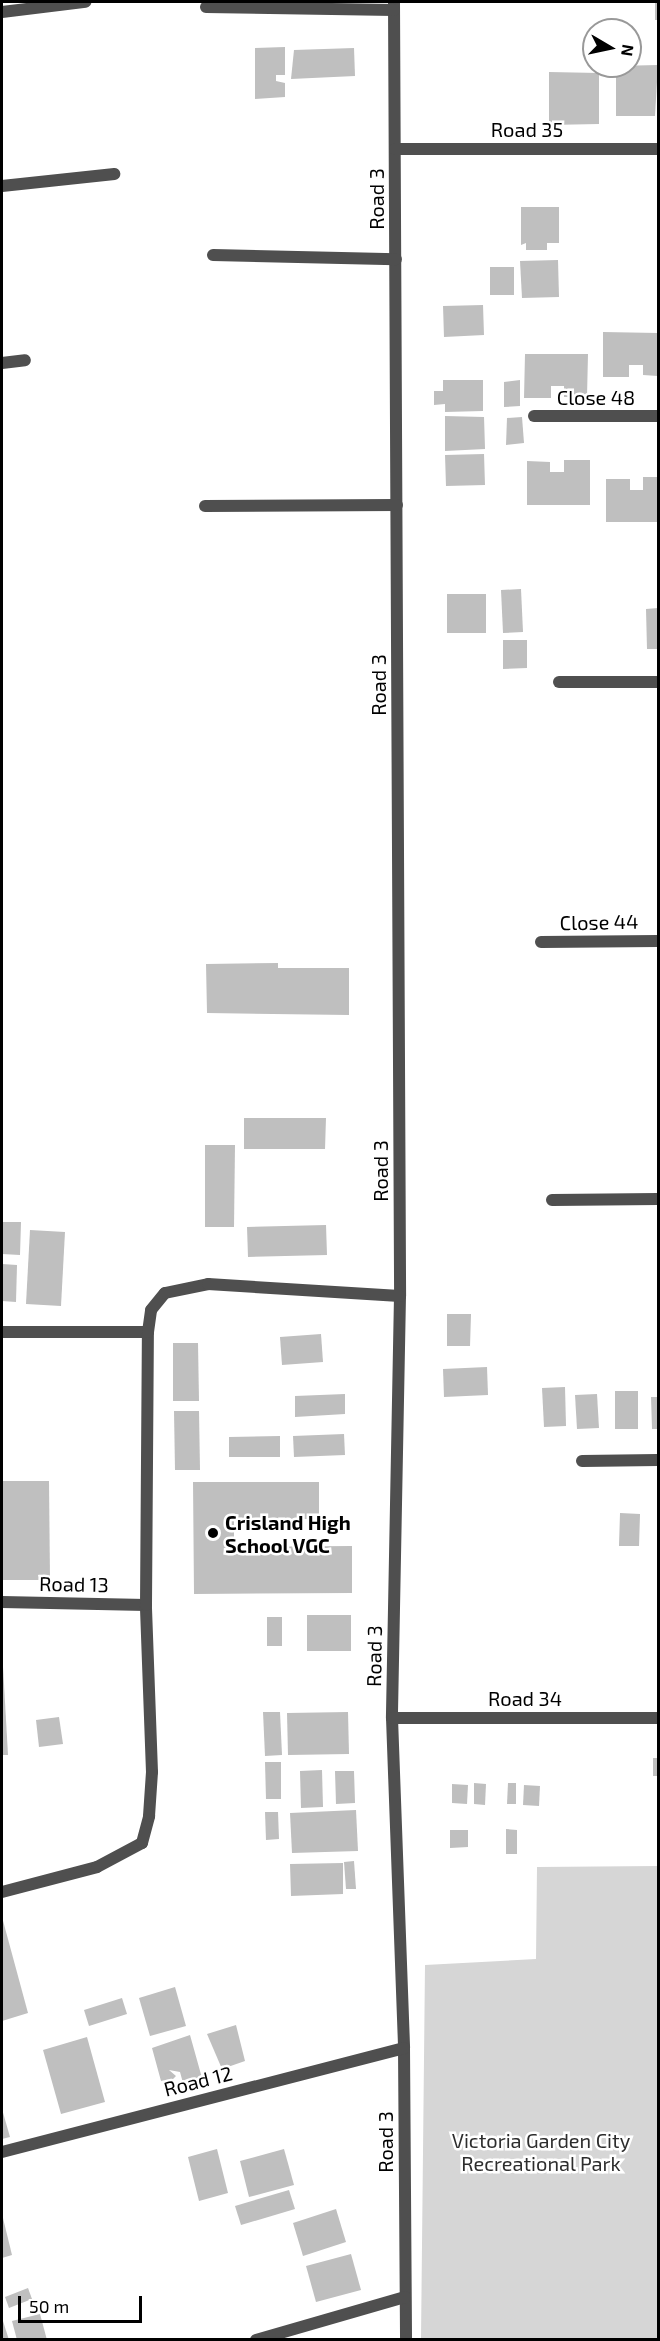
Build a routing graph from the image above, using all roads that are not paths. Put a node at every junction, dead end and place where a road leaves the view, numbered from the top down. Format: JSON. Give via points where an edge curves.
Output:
{"nodes":[{"id":1,"x":85,"y":2,"type":"edge"},
{"id":2,"x":394,"y":6,"type":"edge"},
{"id":3,"x":206,"y":7,"type":"dead end"},
{"id":4,"x":2,"y":12,"type":"edge"},
{"id":5,"x":395,"y":149,"type":"junction"},
{"id":6,"x":658,"y":149,"type":"edge"},
{"id":7,"x":114,"y":174,"type":"dead end"},
{"id":8,"x":2,"y":186,"type":"edge"},
{"id":9,"x":213,"y":255,"type":"dead end"},
{"id":10,"x":396,"y":259,"type":"junction"},
{"id":11,"x":25,"y":360,"type":"dead end"},
{"id":12,"x":2,"y":363,"type":"edge"},
{"id":13,"x":534,"y":416,"type":"dead end"},
{"id":14,"x":658,"y":416,"type":"edge"},
{"id":15,"x":397,"y":505,"type":"junction"},
{"id":16,"x":205,"y":507,"type":"dead end"},
{"id":17,"x":560,"y":682,"type":"dead end"},
{"id":18,"x":658,"y":682,"type":"edge"},
{"id":19,"x":658,"y":941,"type":"edge"},
{"id":20,"x":541,"y":942,"type":"dead end"},
{"id":21,"x":658,"y":1199,"type":"edge"},
{"id":22,"x":552,"y":1200,"type":"dead end"},
{"id":23,"x":400,"y":1296,"type":"junction"},
{"id":24,"x":2,"y":1332,"type":"edge"},
{"id":25,"x":148,"y":1332,"type":"junction"},
{"id":26,"x":658,"y":1460,"type":"edge"},
{"id":27,"x":582,"y":1461,"type":"dead end"},
{"id":28,"x":2,"y":1602,"type":"edge"},
{"id":29,"x":146,"y":1605,"type":"junction"},
{"id":30,"x":392,"y":1718,"type":"junction"},
{"id":31,"x":658,"y":1718,"type":"edge"},
{"id":32,"x":2,"y":1892,"type":"edge"},
{"id":33,"x":404,"y":2048,"type":"junction"},
{"id":34,"x":2,"y":2152,"type":"edge"},
{"id":35,"x":405,"y":2297,"type":"junction"},
{"id":36,"x":256,"y":2340,"type":"edge"},
{"id":37,"x":406,"y":2340,"type":"edge"}],
"edges":[{"from":1,"to":4,"type":"street"},
{"from":2,"to":3,"type":"street"},
{"from":2,"to":5,"type":"street","name":"Road 3"},
{"from":5,"to":6,"type":"street","name":"Road 35"},
{"from":5,"to":10,"type":"street","name":"Road 3"},
{"from":7,"to":8,"type":"street"},
{"from":9,"to":10,"type":"street"},
{"from":10,"to":15,"type":"street","name":"Road 3"},
{"from":11,"to":12,"type":"street"},
{"from":13,"to":14,"type":"street","name":"Close 48"},
{"from":15,"to":16,"type":"street"},
{"from":15,"to":23,"type":"street","name":"Road 3"},
{"from":17,"to":18,"type":"street"},
{"from":19,"to":20,"type":"street","name":"Close 44"},
{"from":21,"to":22,"type":"street"},
{"from":23,"to":25,"type":"street","via":[[208,1284],[165,1293],[151,1310]]},
{"from":23,"to":30,"type":"street","name":"Road 3"},
{"from":24,"to":25,"type":"street"},
{"from":25,"to":29,"type":"street"},
{"from":26,"to":27,"type":"street"},
{"from":28,"to":29,"type":"street","name":"Road 13"},
{"from":29,"to":32,"type":"street","via":[[152,1772],[142,1843],[97,1867]]},
{"from":30,"to":31,"type":"street","name":"Road 34"},
{"from":30,"to":33,"type":"street","name":"Road 3"},
{"from":33,"to":34,"type":"street","name":"Road 12"},
{"from":33,"to":35,"type":"street","name":"Road 3"},
{"from":35,"to":36,"type":"street"},
{"from":35,"to":37,"type":"street","name":"Road 3"}]}
